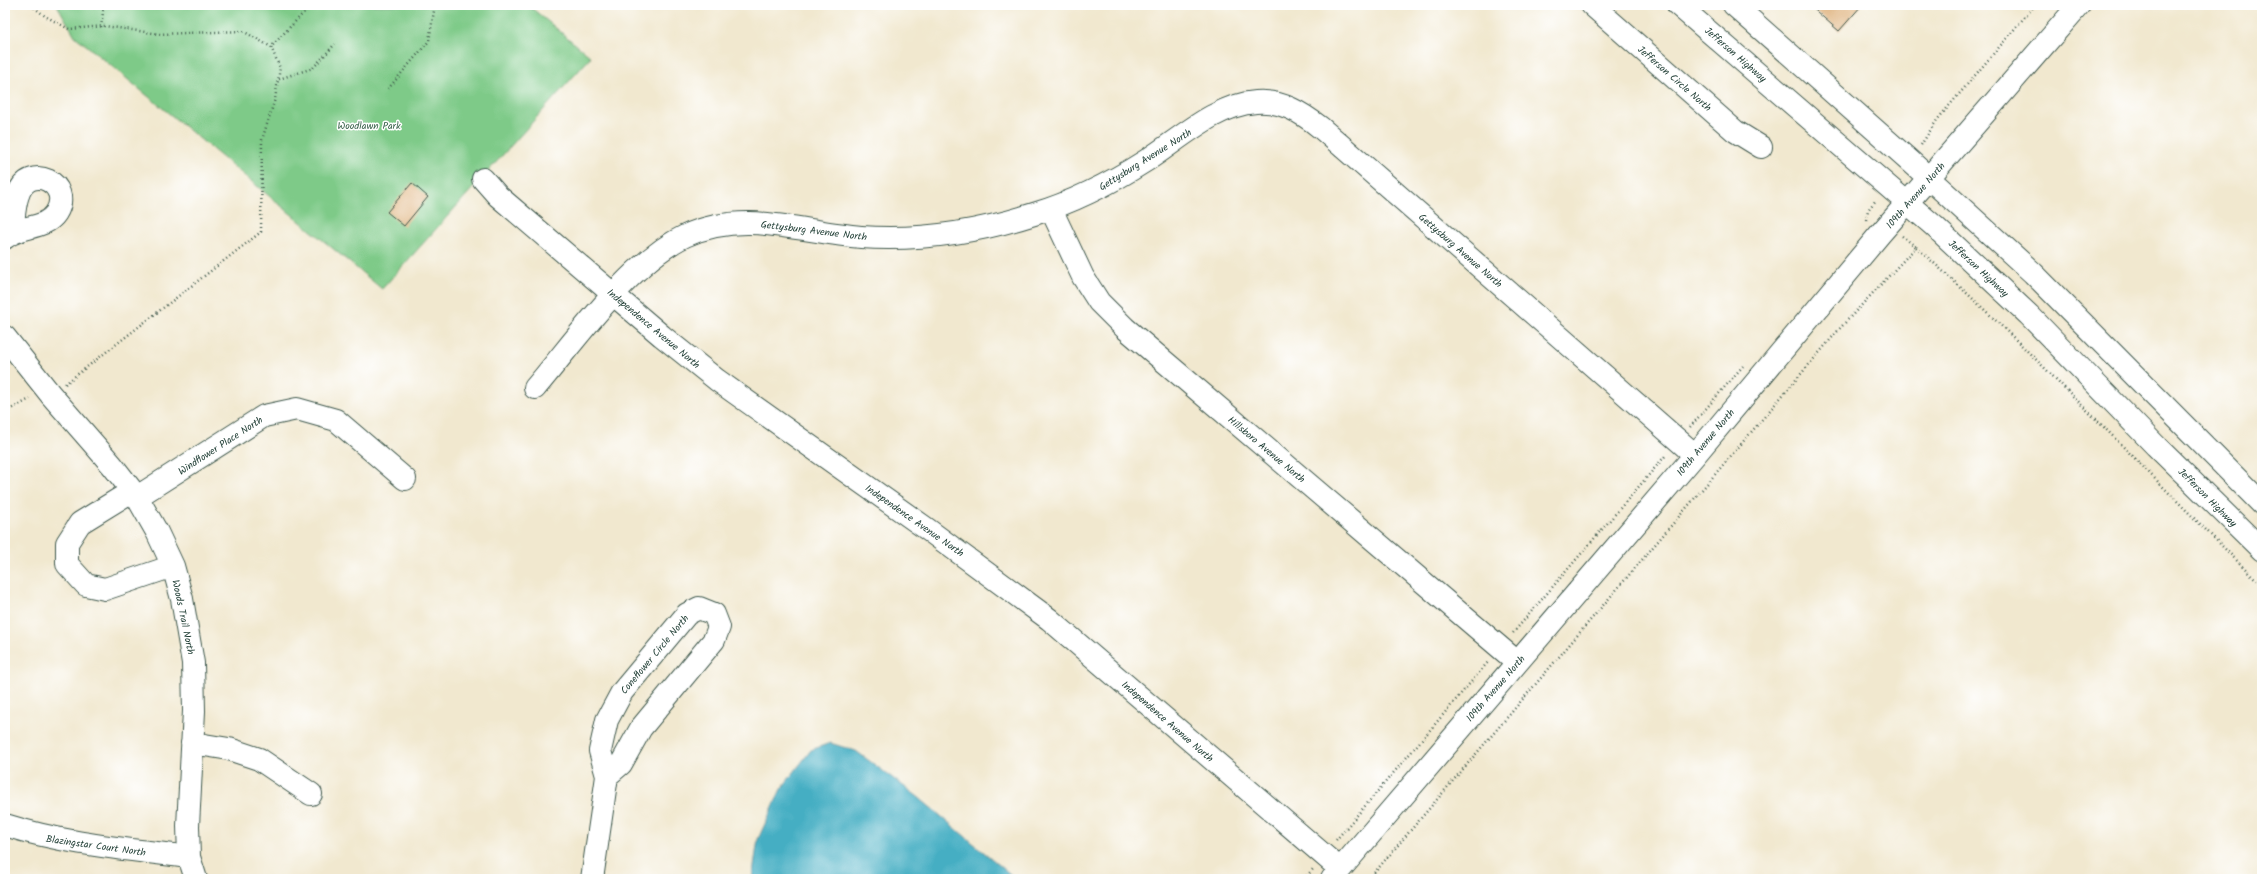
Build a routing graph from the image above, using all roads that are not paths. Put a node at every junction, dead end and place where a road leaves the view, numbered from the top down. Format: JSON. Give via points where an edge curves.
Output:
{"nodes":[{"id":1,"x":1592,"y":5,"type":"edge"},
{"id":2,"x":1678,"y":5,"type":"edge"},
{"id":3,"x":1734,"y":5,"type":"edge"},
{"id":4,"x":2079,"y":5,"type":"edge"},
{"id":5,"x":1761,"y":147,"type":"dead end"},
{"id":6,"x":1930,"y":178,"type":"junction"},
{"id":7,"x":483,"y":179,"type":"dead end"},
{"id":8,"x":1908,"y":203,"type":"junction"},
{"id":9,"x":1051,"y":209,"type":"junction"},
{"id":10,"x":614,"y":295,"type":"junction"},
{"id":11,"x":5,"y":337,"type":"edge"},
{"id":12,"x":535,"y":388,"type":"dead end"},
{"id":13,"x":1695,"y":455,"type":"junction"},
{"id":14,"x":405,"y":479,"type":"dead end"},
{"id":15,"x":134,"y":494,"type":"junction"},
{"id":16,"x":2262,"y":504,"type":"edge"},
{"id":17,"x":2262,"y":550,"type":"edge"},
{"id":18,"x":173,"y":566,"type":"junction"},
{"id":19,"x":1517,"y":662,"type":"junction"},
{"id":20,"x":192,"y":743,"type":"junction"},
{"id":21,"x":607,"y":776,"type":"junction"},
{"id":22,"x":311,"y":794,"type":"dead end"},
{"id":23,"x":5,"y":825,"type":"edge"},
{"id":24,"x":189,"y":857,"type":"junction"},
{"id":25,"x":1336,"y":874,"type":"edge"},
{"id":26,"x":182,"y":879,"type":"edge"},
{"id":27,"x":196,"y":879,"type":"edge"},
{"id":28,"x":592,"y":879,"type":"edge"}],
"edges":[{"from":1,"to":5,"type":"street","name":"Jefferson Circle North","via":[[1735,131]]},
{"from":2,"to":8,"type":"street","name":"Jefferson Highway"},
{"from":3,"to":6,"type":"street"},
{"from":4,"to":6,"type":"street","name":"109th Avenue North"},
{"from":6,"to":8,"type":"street","name":"109th Avenue North"},
{"from":6,"to":16,"type":"street","via":[[2033,273]]},
{"from":7,"to":10,"type":"street","name":"Independence Avenue North","via":[[498,196]]},
{"from":8,"to":13,"type":"street","name":"109th Avenue North"},
{"from":8,"to":17,"type":"street","name":"Jefferson Highway","via":[[2029,315],[2156,446]]},
{"from":9,"to":10,"type":"street","name":"Gettysburg Avenue North","via":[[1009,222],[961,232],[911,237],[862,237],[777,224],[744,222],[714,225],[684,237],[657,253]]},
{"from":9,"to":13,"type":"street","name":"Gettysburg Avenue North","via":[[1102,187],[1211,117],[1233,106],[1257,102],[1281,104],[1301,113],[1321,128]]},
{"from":9,"to":19,"type":"street","name":"Hillsboro Avenue North","via":[[1082,277],[1099,302],[1125,328]]},
{"from":10,"to":12,"type":"street","name":"Gettysburg Avenue North"},
{"from":10,"to":25,"type":"street","name":"Independence Avenue North","via":[[717,380],[934,533],[1049,619],[1324,855]]},
{"from":11,"to":15,"type":"street","name":"Woods Trail North"},
{"from":13,"to":19,"type":"street","name":"109th Avenue North"},
{"from":14,"to":15,"type":"street","name":"Windflower Place North","via":[[336,420],[297,409],[264,416]]},
{"from":15,"to":18,"type":"street","name":"Woods Trail North","via":[[157,532]]},
{"from":15,"to":18,"type":"street","name":"Windflower Place North","via":[[80,523],[67,543],[67,564],[86,585],[105,589]]},
{"from":18,"to":20,"type":"street","name":"Woods Trail North","via":[[182,599],[193,663]]},
{"from":19,"to":25,"type":"street","name":"109th Avenue North"},
{"from":20,"to":22,"type":"street","via":[[229,748],[259,759]]},
{"from":20,"to":24,"type":"street","name":"Woods Trail North"},
{"from":21,"to":21,"type":"street","name":"Coneflower Circle North","via":[[621,764],[641,728],[714,640],[719,627],[714,614],[699,608],[687,614],[622,692],[606,720],[600,751]]},
{"from":21,"to":28,"type":"street","name":"Coneflower Circle North"},
{"from":23,"to":24,"type":"street","name":"Blazingstar Court North","via":[[79,844]]},
{"from":24,"to":26,"type":"street","name":"Woods Trail North"},
{"from":24,"to":27,"type":"street","name":"Woods Trail North"}]}
